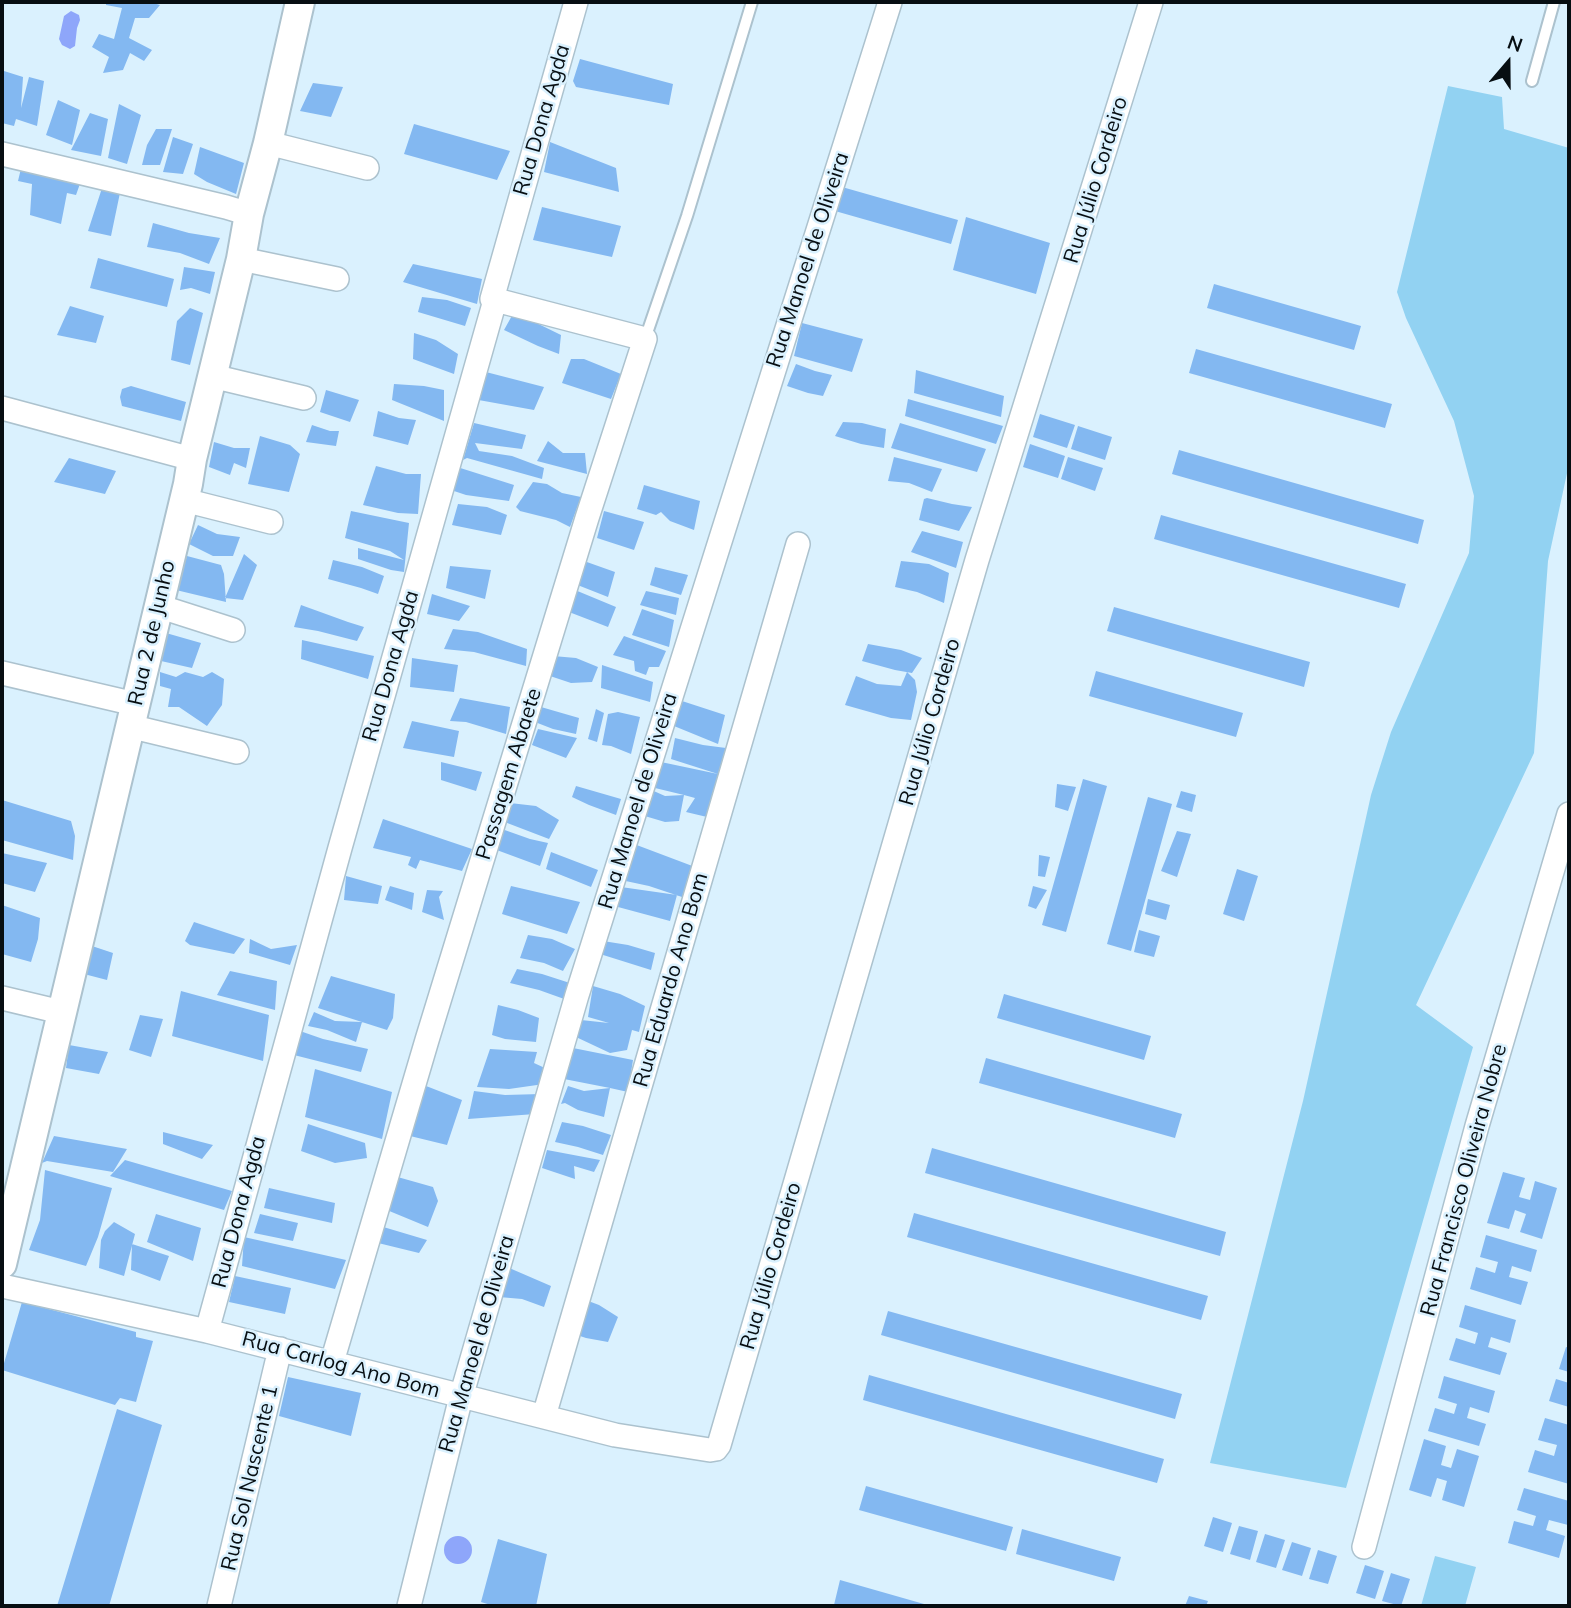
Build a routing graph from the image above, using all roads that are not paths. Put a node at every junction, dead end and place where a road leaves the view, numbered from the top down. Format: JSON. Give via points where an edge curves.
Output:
{"nodes":[{"id":1,"x":300,"y":2,"type":"edge"},
{"id":2,"x":576,"y":2,"type":"edge"},
{"id":3,"x":752,"y":2,"type":"edge"},
{"id":4,"x":890,"y":2,"type":"edge"},
{"id":5,"x":1151,"y":2,"type":"edge"},
{"id":6,"x":1554,"y":2,"type":"edge"},
{"id":7,"x":1532,"y":81,"type":"dead end"},
{"id":8,"x":268,"y":143,"type":"junction"},
{"id":9,"x":2,"y":154,"type":"edge"},
{"id":10,"x":367,"y":168,"type":"dead end"},
{"id":11,"x":249,"y":214,"type":"junction"},
{"id":12,"x":241,"y":259,"type":"junction"},
{"id":13,"x":337,"y":279,"type":"dead end"},
{"id":14,"x":492,"y":299,"type":"junction"},
{"id":15,"x":645,"y":339,"type":"junction"},
{"id":16,"x":212,"y":376,"type":"junction"},
{"id":17,"x":304,"y":398,"type":"dead end"},
{"id":18,"x":2,"y":408,"type":"edge"},
{"id":19,"x":192,"y":459,"type":"junction"},
{"id":20,"x":184,"y":500,"type":"junction"},
{"id":21,"x":271,"y":522,"type":"dead end"},
{"id":22,"x":798,"y":544,"type":"dead end"},
{"id":23,"x":158,"y":606,"type":"junction"},
{"id":24,"x":233,"y":630,"type":"dead end"},
{"id":25,"x":2,"y":673,"type":"edge"},
{"id":26,"x":132,"y":715,"type":"junction"},
{"id":27,"x":237,"y":752,"type":"dead end"},
{"id":28,"x":1569,"y":814,"type":"edge"},
{"id":29,"x":2,"y":998,"type":"edge"},
{"id":30,"x":61,"y":1013,"type":"junction"},
{"id":31,"x":10,"y":1192,"type":"edge"},
{"id":32,"x":2,"y":1264,"type":"edge"},
{"id":33,"x":2,"y":1286,"type":"edge"},
{"id":34,"x":207,"y":1331,"type":"junction"},
{"id":35,"x":280,"y":1349,"type":"junction"},
{"id":36,"x":332,"y":1362,"type":"junction"},
{"id":37,"x":461,"y":1397,"type":"junction"},
{"id":38,"x":544,"y":1416,"type":"junction"},
{"id":39,"x":719,"y":1445,"type":"joint"},
{"id":40,"x":1364,"y":1547,"type":"dead end"},
{"id":41,"x":219,"y":1606,"type":"edge"},
{"id":42,"x":409,"y":1606,"type":"edge"}],
"edges":[{"from":1,"to":8,"type":"street","name":"Rua 2 de Junho"},
{"from":2,"to":14,"type":"street","name":"Rua Dona Agda"},
{"from":3,"to":15,"type":"lane"},
{"from":4,"to":37,"type":"street","name":"Rua Manoel de Oliveira","via":[[577,995]]},
{"from":5,"to":39,"type":"street","name":"Rua Júlio Cordeiro","via":[[977,560]]},
{"from":6,"to":7,"type":"lane"},
{"from":8,"to":10,"type":"street"},
{"from":8,"to":11,"type":"street","name":"Rua 2 de Junho"},
{"from":9,"to":11,"type":"street"},
{"from":11,"to":12,"type":"street","name":"Rua 2 de Junho"},
{"from":12,"to":13,"type":"street"},
{"from":12,"to":16,"type":"street","name":"Rua 2 de Junho"},
{"from":14,"to":15,"type":"street"},
{"from":14,"to":34,"type":"street","name":"Rua Dona Agda"},
{"from":15,"to":36,"type":"street","name":"Passagem Abaete"},
{"from":16,"to":17,"type":"street"},
{"from":16,"to":19,"type":"street","name":"Rua 2 de Junho"},
{"from":18,"to":19,"type":"street"},
{"from":19,"to":20,"type":"street","name":"Rua 2 de Junho"},
{"from":20,"to":21,"type":"street"},
{"from":20,"to":23,"type":"street","name":"Rua 2 de Junho"},
{"from":22,"to":38,"type":"street","name":"Rua Eduardo Ano Bom"},
{"from":23,"to":24,"type":"street"},
{"from":23,"to":26,"type":"street","name":"Rua 2 de Junho"},
{"from":25,"to":26,"type":"street"},
{"from":26,"to":27,"type":"street"},
{"from":26,"to":30,"type":"street","name":"Rua 2 de Junho"},
{"from":28,"to":40,"type":"street","name":"Rua Francisco Oliveira Nobre","via":[[1478,1126]]},
{"from":29,"to":30,"type":"street"},
{"from":30,"to":31,"type":"street","name":"Rua 2 de Junho"},
{"from":31,"to":32,"type":"street","name":"Rua 2 de Junho"},
{"from":33,"to":34,"type":"street","name":"Rua Carlog Ano Bom"},
{"from":34,"to":35,"type":"street","name":"Rua Carlog Ano Bom"},
{"from":35,"to":36,"type":"street","name":"Rua Carlog Ano Bom"},
{"from":35,"to":41,"type":"street","name":"Rua Sol Nascente 1"},
{"from":36,"to":37,"type":"street","name":"Rua Carlog Ano Bom"},
{"from":37,"to":38,"type":"street","name":"Rua Carlog Ano Bom"},
{"from":37,"to":42,"type":"street","name":"Rua Manoel de Oliveira"},
{"from":38,"to":39,"type":"street","name":"Rua Carlog Ano Bom","via":[[615,1435],[710,1450]]}]}
